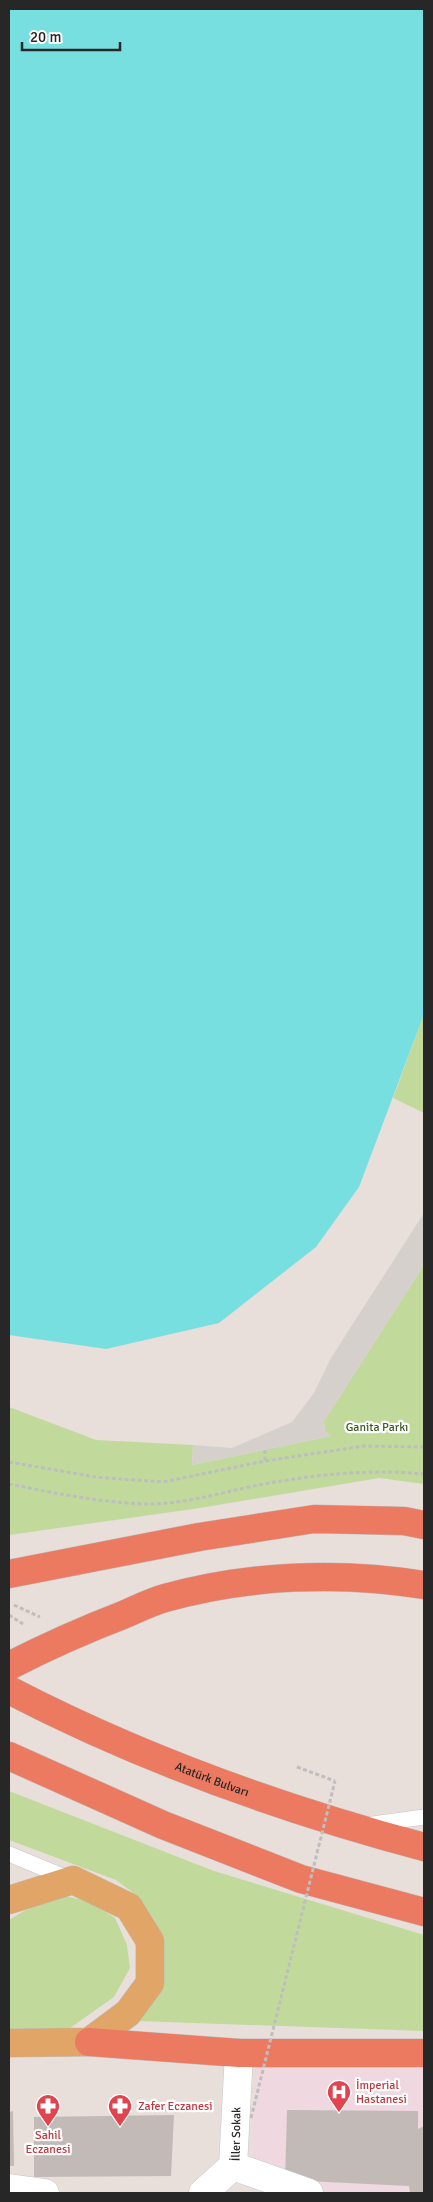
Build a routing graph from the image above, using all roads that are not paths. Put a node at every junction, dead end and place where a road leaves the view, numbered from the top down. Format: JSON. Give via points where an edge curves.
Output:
{"nodes":[{"id":1,"x":424,"y":1525,"type":"edge"},
{"id":2,"x":9,"y":1574,"type":"edge"},
{"id":3,"x":424,"y":1585,"type":"edge"},
{"id":4,"x":9,"y":1666,"type":"edge"},
{"id":5,"x":9,"y":1690,"type":"edge"},
{"id":6,"x":9,"y":1756,"type":"edge"},
{"id":7,"x":424,"y":1817,"type":"edge"},
{"id":8,"x":351,"y":1827,"type":"junction"},
{"id":9,"x":424,"y":1847,"type":"edge"},
{"id":10,"x":9,"y":1854,"type":"edge"},
{"id":11,"x":73,"y":1880,"type":"junction"},
{"id":12,"x":9,"y":1900,"type":"edge"},
{"id":13,"x":424,"y":1912,"type":"edge"},
{"id":14,"x":9,"y":2042,"type":"edge"},
{"id":15,"x":89,"y":2042,"type":"junction"},
{"id":16,"x":239,"y":2053,"type":"junction"},
{"id":17,"x":424,"y":2053,"type":"edge"},
{"id":18,"x":233,"y":2166,"type":"junction"},
{"id":19,"x":9,"y":2188,"type":"edge"},
{"id":20,"x":45,"y":2193,"type":"edge"},
{"id":21,"x":203,"y":2193,"type":"edge"},
{"id":22,"x":309,"y":2193,"type":"edge"}],
"edges":[{"from":1,"to":2,"type":"highway","via":[[404,1521],[314,1519]]},
{"from":3,"to":4,"type":"highway","via":[[384,1578],[286,1578],[225,1586],[164,1598],[52,1644]]},
{"from":5,"to":8,"type":"highway","name":"Atatürk Bulvarı","via":[[80,1725],[188,1770]]},
{"from":6,"to":13,"type":"highway","via":[[163,1825],[301,1878]]},
{"from":7,"to":8,"type":"lane"},
{"from":8,"to":9,"type":"highway","name":"Atatürk Bulvarı"},
{"from":10,"to":11,"type":"lane"},
{"from":11,"to":12,"type":"main road"},
{"from":11,"to":15,"type":"main road","via":[[129,1907],[150,1941],[150,1983],[128,2013]]},
{"from":14,"to":15,"type":"main road"},
{"from":15,"to":16,"type":"highway"},
{"from":16,"to":17,"type":"highway"},
{"from":16,"to":18,"type":"street","name":"İller Sokak"},
{"from":18,"to":21,"type":"street"},
{"from":18,"to":22,"type":"street","name":"İller Sokak"},
{"from":19,"to":20,"type":"street"}]}
